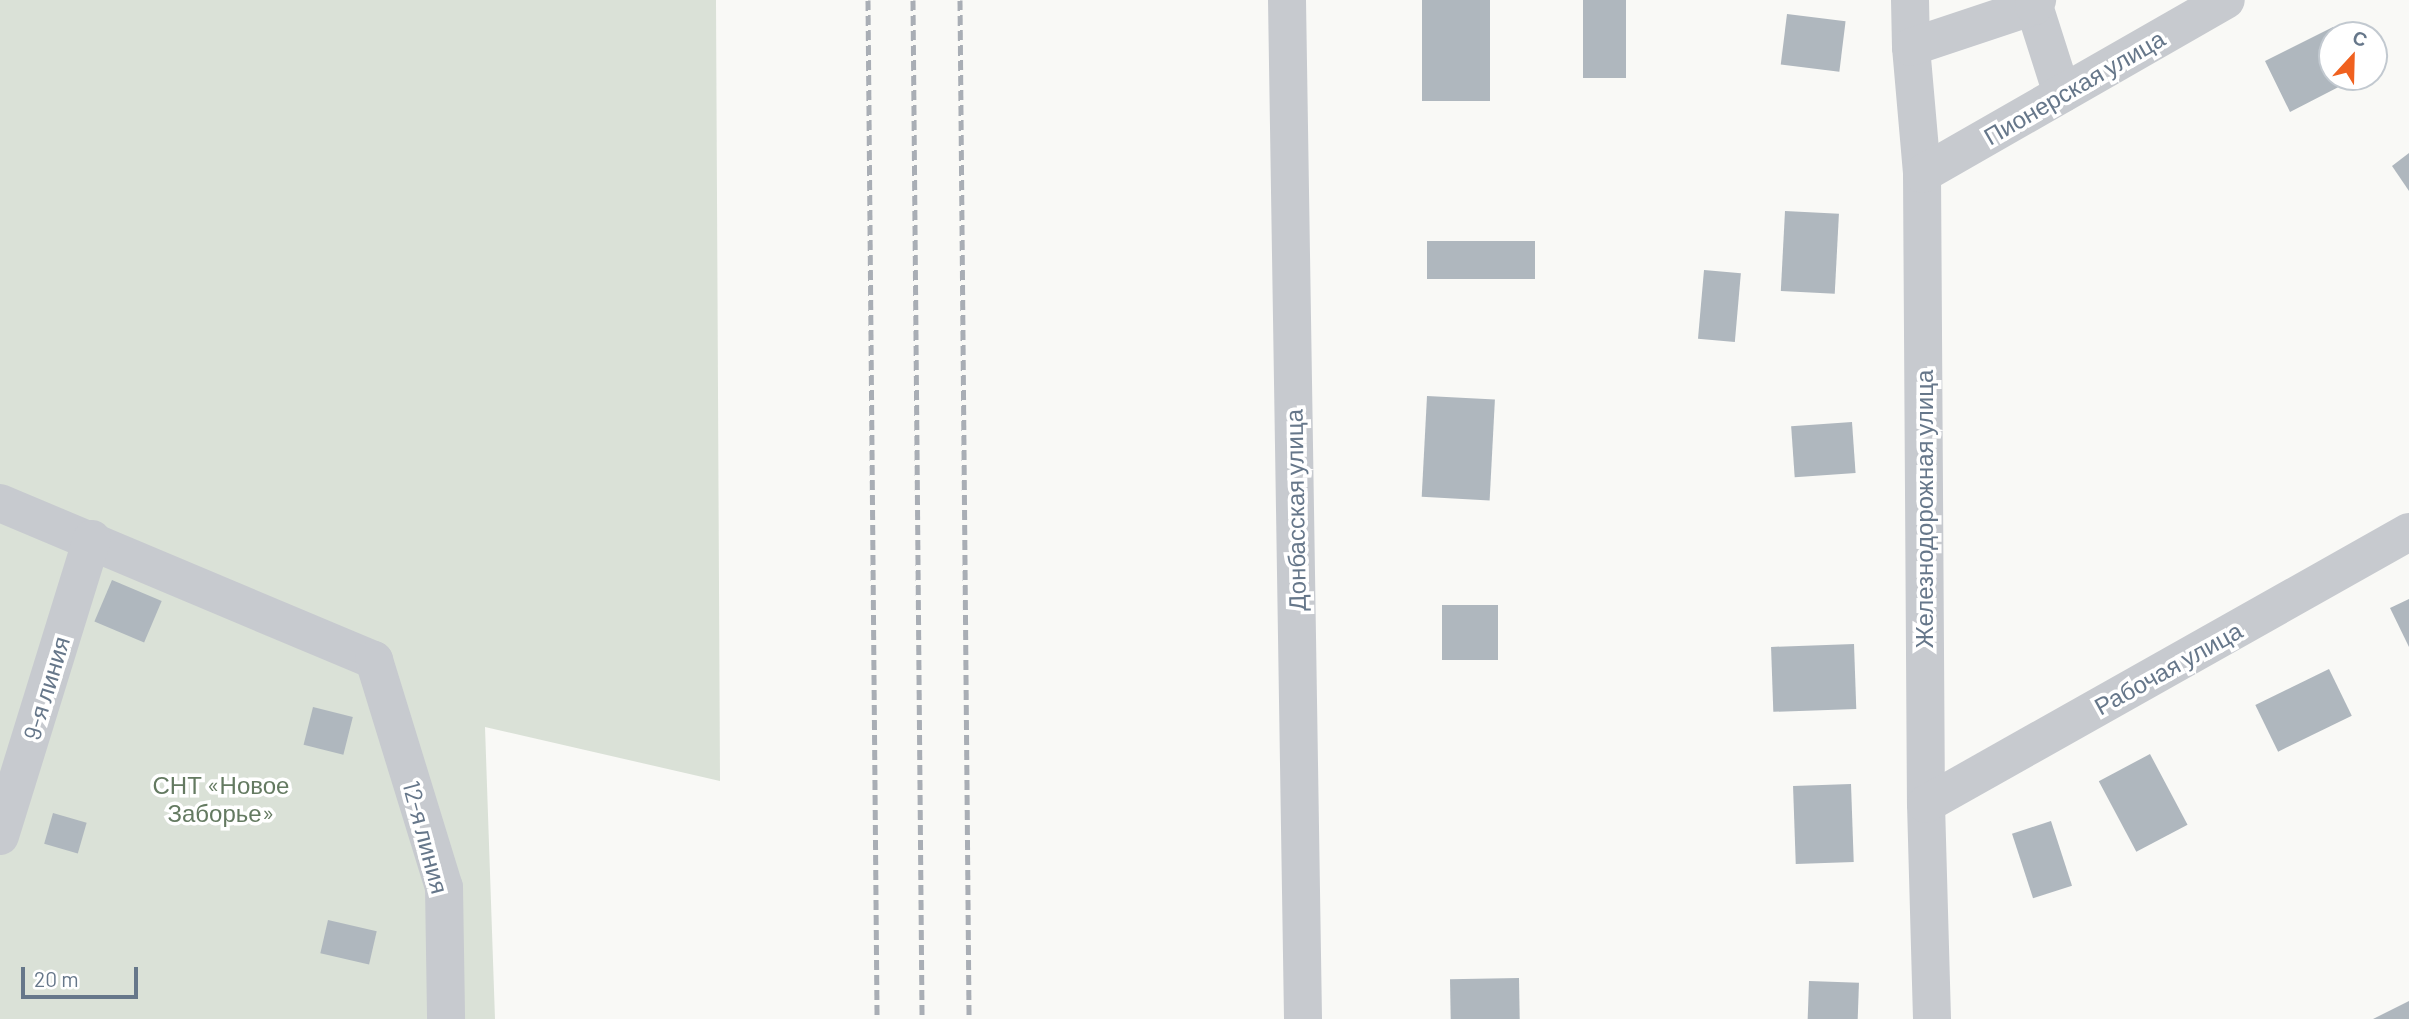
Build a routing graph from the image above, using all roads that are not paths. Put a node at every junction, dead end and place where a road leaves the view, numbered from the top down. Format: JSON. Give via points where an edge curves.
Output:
{"nodes":[{"id":1,"x":1287,"y":0,"type":"edge"},
{"id":2,"x":1910,"y":0,"type":"edge"},
{"id":3,"x":2226,"y":0,"type":"edge"},
{"id":4,"x":2035,"y":3,"type":"edge"},
{"id":5,"x":1910,"y":47,"type":"junction"},
{"id":6,"x":2062,"y":94,"type":"junction"},
{"id":7,"x":1922,"y":174,"type":"junction"},
{"id":8,"x":0,"y":503,"type":"edge"},
{"id":9,"x":2409,"y":532,"type":"edge"},
{"id":10,"x":92,"y":540,"type":"junction"},
{"id":11,"x":1926,"y":804,"type":"junction"},
{"id":12,"x":0,"y":836,"type":"edge"},
{"id":13,"x":446,"y":1019,"type":"edge"},
{"id":14,"x":1303,"y":1019,"type":"edge"},
{"id":15,"x":1931,"y":1019,"type":"edge"}],
"edges":[{"from":1,"to":14,"type":"street","name":"Донбасская улица"},
{"from":2,"to":5,"type":"street","name":"Железнодорожная улица"},
{"from":3,"to":6,"type":"street","name":"Пионерская улица"},
{"from":4,"to":5,"type":"street"},
{"from":4,"to":6,"type":"street"},
{"from":5,"to":7,"type":"street","name":"Железнодорожная улица"},
{"from":6,"to":7,"type":"street","name":"Пионерская улица"},
{"from":7,"to":11,"type":"street","name":"Железнодорожная улица"},
{"from":8,"to":10,"type":"street"},
{"from":9,"to":11,"type":"street","name":"Рабочая улица"},
{"from":10,"to":12,"type":"street","name":"9-я линия"},
{"from":10,"to":13,"type":"street","name":"12-я линия","via":[[374,660],[444,887]]},
{"from":11,"to":15,"type":"street","name":"Железнодорожная улица"}]}
